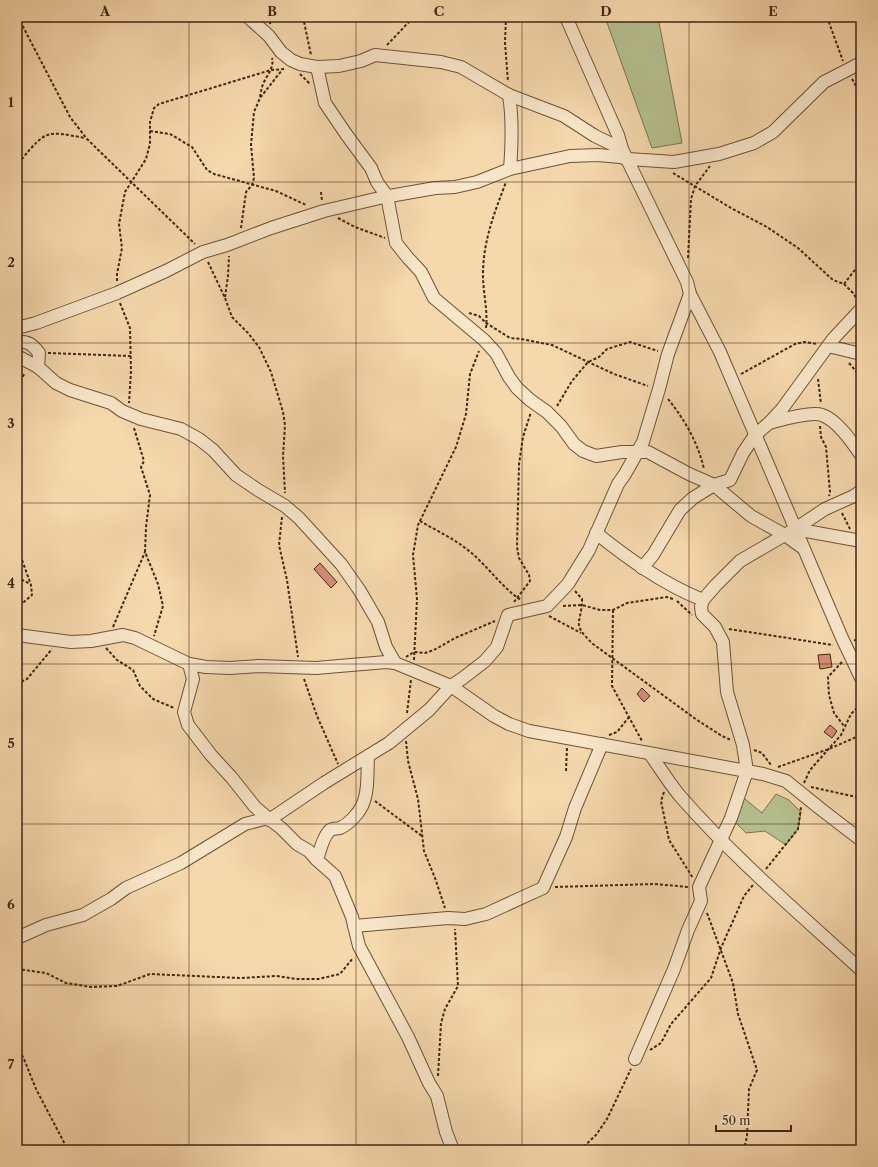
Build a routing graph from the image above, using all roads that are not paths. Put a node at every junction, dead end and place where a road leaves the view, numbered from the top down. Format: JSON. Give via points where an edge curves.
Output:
{"nodes":[{"id":1,"x":248,"y":17,"type":"edge"},
{"id":2,"x":566,"y":17,"type":"edge"},
{"id":3,"x":861,"y":63,"type":"edge"},
{"id":4,"x":316,"y":67,"type":"junction"},
{"id":5,"x":509,"y":95,"type":"junction"},
{"id":6,"x":625,"y":154,"type":"junction"},
{"id":7,"x":510,"y":169,"type":"junction"},
{"id":8,"x":387,"y":196,"type":"junction"},
{"id":9,"x":690,"y":294,"type":"junction"},
{"id":10,"x":860,"y":310,"type":"edge"},
{"id":11,"x":17,"y":328,"type":"edge"},
{"id":12,"x":17,"y":342,"type":"edge"},
{"id":13,"x":828,"y":346,"type":"junction"},
{"id":14,"x":861,"y":354,"type":"edge"},
{"id":15,"x":17,"y":356,"type":"edge"},
{"id":16,"x":34,"y":365,"type":"junction"},
{"id":17,"x":769,"y":423,"type":"junction"},
{"id":18,"x":755,"y":435,"type":"junction"},
{"id":19,"x":637,"y":452,"type":"junction"},
{"id":20,"x":861,"y":455,"type":"edge"},
{"id":21,"x":714,"y":485,"type":"junction"},
{"id":22,"x":861,"y":491,"type":"edge"},
{"id":23,"x":790,"y":532,"type":"junction"},
{"id":24,"x":596,"y":533,"type":"junction"},
{"id":25,"x":861,"y":541,"type":"edge"},
{"id":26,"x":642,"y":568,"type":"junction"},
{"id":27,"x":703,"y":600,"type":"junction"},
{"id":28,"x":17,"y":635,"type":"edge"},
{"id":29,"x":189,"y":664,"type":"junction"},
{"id":30,"x":397,"y":664,"type":"junction"},
{"id":31,"x":861,"y":678,"type":"edge"},
{"id":32,"x":451,"y":686,"type":"junction"},
{"id":33,"x":602,"y":744,"type":"junction"},
{"id":34,"x":650,"y":754,"type":"junction"},
{"id":35,"x":368,"y":756,"type":"junction"},
{"id":36,"x":747,"y":771,"type":"junction"},
{"id":37,"x":268,"y":819,"type":"junction"},
{"id":38,"x":721,"y":840,"type":"junction"},
{"id":39,"x":861,"y":840,"type":"edge"},
{"id":40,"x":317,"y":860,"type":"junction"},
{"id":41,"x":354,"y":926,"type":"junction"},
{"id":42,"x":17,"y":938,"type":"edge"},
{"id":43,"x":861,"y":970,"type":"edge"},
{"id":44,"x":635,"y":1059,"type":"road end"},
{"id":45,"x":453,"y":1150,"type":"edge"}],
"edges":[{"from":1,"to":4,"type":"street","via":[[269,36],[292,63]]},
{"from":2,"to":6,"type":"street"},
{"from":3,"to":6,"type":"street","via":[[824,82],[773,132],[754,144],[719,154],[674,162]]},
{"from":4,"to":5,"type":"street","via":[[339,66],[375,55],[441,62],[461,68]]},
{"from":4,"to":8,"type":"street","via":[[325,103],[371,168]]},
{"from":5,"to":6,"type":"street","via":[[564,116]]},
{"from":5,"to":7,"type":"street","via":[[513,138]]},
{"from":6,"to":7,"type":"street","via":[[620,157],[570,156]]},
{"from":6,"to":9,"type":"street","via":[[687,282]]},
{"from":7,"to":8,"type":"street","via":[[477,182]]},
{"from":8,"to":11,"type":"street","via":[[324,211],[203,252],[117,293]]},
{"from":8,"to":19,"type":"street","via":[[396,243],[421,272],[434,298],[496,353],[517,388],[552,416],[578,448],[596,456]]},
{"from":9,"to":18,"type":"street","via":[[720,352]]},
{"from":9,"to":19,"type":"street","via":[[668,354],[643,442]]},
{"from":10,"to":13,"type":"street"},
{"from":12,"to":16,"type":"street","via":[[30,342],[39,352]]},
{"from":13,"to":14,"type":"street"},
{"from":13,"to":17,"type":"street"},
{"from":15,"to":16,"type":"street"},
{"from":16,"to":30,"type":"street","via":[[56,383],[70,390],[111,403],[141,419],[181,429],[199,439],[236,475],[285,506],[341,564],[378,622],[386,647]]},
{"from":17,"to":18,"type":"street"},
{"from":17,"to":20,"type":"street","via":[[821,414],[832,421]]},
{"from":18,"to":21,"type":"street","via":[[730,480]]},
{"from":18,"to":23,"type":"street"},
{"from":19,"to":21,"type":"street","via":[[648,452]]},
{"from":19,"to":24,"type":"street","via":[[618,484]]},
{"from":21,"to":23,"type":"street","via":[[751,516]]},
{"from":21,"to":26,"type":"street","via":[[680,510],[653,555]]},
{"from":22,"to":23,"type":"street","via":[[825,508]]},
{"from":23,"to":25,"type":"street"},
{"from":23,"to":27,"type":"street","via":[[740,561]]},
{"from":23,"to":31,"type":"street","via":[[803,548]]},
{"from":24,"to":26,"type":"street"},
{"from":24,"to":32,"type":"street","via":[[589,550],[568,584],[547,606],[508,615],[497,647],[484,661]]},
{"from":26,"to":27,"type":"street","via":[[660,580]]},
{"from":27,"to":36,"type":"street","via":[[702,614],[715,627],[724,642],[727,692],[743,745]]},
{"from":28,"to":29,"type":"street","via":[[71,642],[123,635],[135,638]]},
{"from":29,"to":30,"type":"street","via":[[230,668],[300,668],[386,662]]},
{"from":29,"to":37,"type":"street","via":[[193,679],[184,712],[188,725],[219,765]]},
{"from":30,"to":32,"type":"street"},
{"from":32,"to":33,"type":"street","via":[[509,724],[529,731]]},
{"from":32,"to":35,"type":"street","via":[[429,710],[389,743]]},
{"from":33,"to":34,"type":"street"},
{"from":33,"to":41,"type":"street","via":[[543,888],[486,914],[465,919]]},
{"from":34,"to":36,"type":"street"},
{"from":34,"to":38,"type":"street","via":[[680,796]]},
{"from":35,"to":37,"type":"street"},
{"from":35,"to":40,"type":"street","via":[[366,793],[362,807],[347,823],[329,830]]},
{"from":36,"to":38,"type":"street"},
{"from":36,"to":39,"type":"street","via":[[786,781],[802,789]]},
{"from":37,"to":40,"type":"street"},
{"from":37,"to":42,"type":"street","via":[[245,824],[181,863],[126,888],[83,916],[46,925]]},
{"from":38,"to":43,"type":"street"},
{"from":38,"to":44,"type":"street","via":[[699,887],[701,901]]},
{"from":40,"to":41,"type":"street","via":[[338,881]]},
{"from":41,"to":45,"type":"street","via":[[359,946],[437,1096]]}]}
